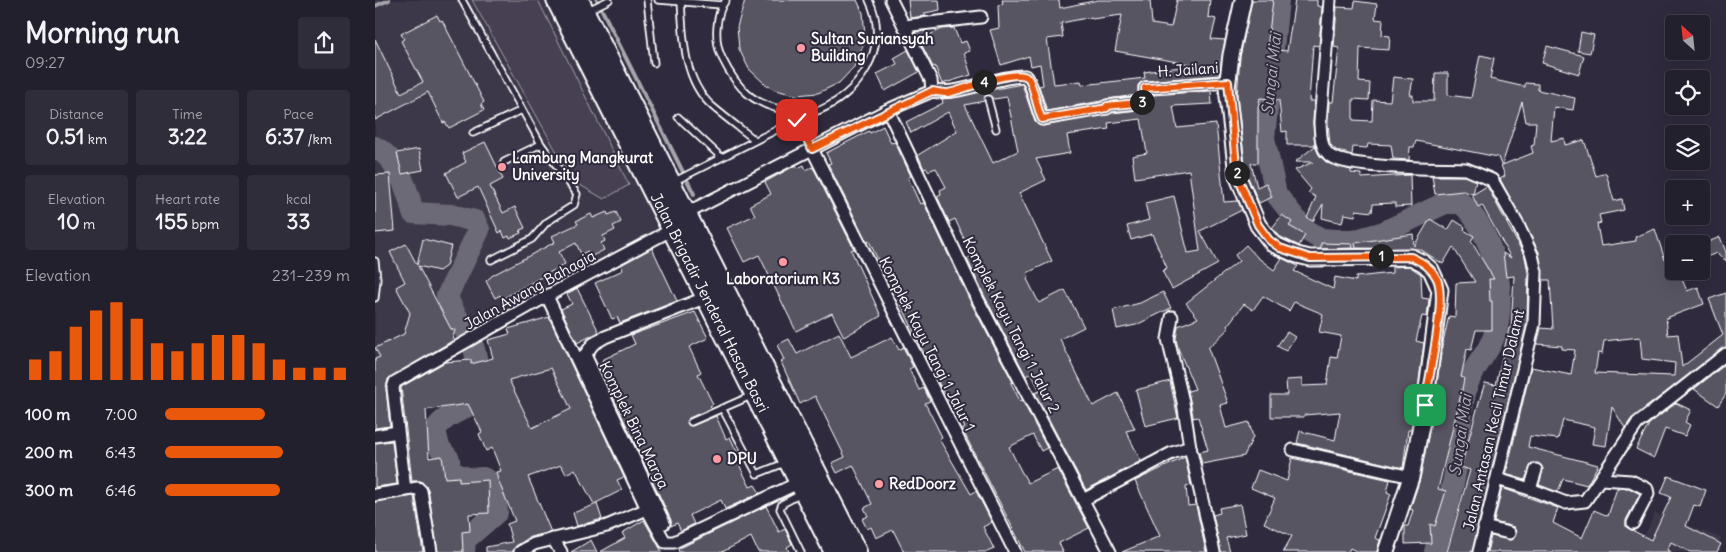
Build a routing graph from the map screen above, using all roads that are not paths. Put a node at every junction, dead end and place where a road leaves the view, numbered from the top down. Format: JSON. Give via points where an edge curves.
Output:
{"nodes":[{"id":1,"x":462,"y":0,"type":"edge"},
{"id":2,"x":557,"y":0,"type":"edge"},
{"id":3,"x":647,"y":0,"type":"edge"},
{"id":4,"x":658,"y":0,"type":"edge"},
{"id":5,"x":681,"y":0,"type":"edge"},
{"id":6,"x":869,"y":0,"type":"edge"},
{"id":7,"x":891,"y":0,"type":"edge"},
{"id":8,"x":1243,"y":0,"type":"edge"},
{"id":9,"x":1330,"y":0,"type":"edge"},
{"id":10,"x":607,"y":1,"type":"edge"},
{"id":11,"x":724,"y":3,"type":"edge"},
{"id":12,"x":586,"y":6,"type":"edge"},
{"id":13,"x":981,"y":17,"type":"dead end"},
{"id":14,"x":904,"y":26,"type":"junction"},
{"id":15,"x":654,"y":63,"type":"dead end"},
{"id":16,"x":1228,"y":82,"type":"junction"},
{"id":17,"x":932,"y":91,"type":"junction"},
{"id":18,"x":987,"y":98,"type":"dead end"},
{"id":19,"x":522,"y":110,"type":"junction"},
{"id":20,"x":888,"y":110,"type":"junction"},
{"id":21,"x":810,"y":113,"type":"junction"},
{"id":22,"x":678,"y":117,"type":"dead end"},
{"id":23,"x":797,"y":120,"type":"junction"},
{"id":24,"x":996,"y":129,"type":"dead end"},
{"id":25,"x":473,"y":133,"type":"dead end"},
{"id":26,"x":755,"y":140,"type":"junction"},
{"id":27,"x":541,"y":144,"type":"junction"},
{"id":28,"x":812,"y":149,"type":"junction"},
{"id":29,"x":721,"y":157,"type":"junction"},
{"id":30,"x":504,"y":162,"type":"dead end"},
{"id":31,"x":680,"y":179,"type":"junction"},
{"id":32,"x":687,"y":214,"type":"junction"},
{"id":33,"x":673,"y":229,"type":"junction"},
{"id":34,"x":491,"y":260,"type":"dead end"},
{"id":35,"x":375,"y":261,"type":"edge"},
{"id":36,"x":547,"y":296,"type":"junction"},
{"id":37,"x":707,"y":296,"type":"junction"},
{"id":38,"x":375,"y":298,"type":"edge"},
{"id":39,"x":1172,"y":317,"type":"dead end"},
{"id":40,"x":1726,"y":354,"type":"edge"},
{"id":41,"x":765,"y":391,"type":"junction"},
{"id":42,"x":722,"y":408,"type":"junction"},
{"id":43,"x":691,"y":422,"type":"dead end"},
{"id":44,"x":397,"y":432,"type":"junction"},
{"id":45,"x":375,"y":436,"type":"edge"},
{"id":46,"x":1190,"y":448,"type":"junction"},
{"id":47,"x":1293,"y":450,"type":"dead end"},
{"id":48,"x":789,"y":460,"type":"junction"},
{"id":49,"x":1536,"y":470,"type":"dead end"},
{"id":50,"x":1411,"y":477,"type":"junction"},
{"id":51,"x":1497,"y":479,"type":"junction"},
{"id":52,"x":1601,"y":480,"type":"junction"},
{"id":53,"x":803,"y":487,"type":"junction"},
{"id":54,"x":1531,"y":489,"type":"junction"},
{"id":55,"x":405,"y":490,"type":"junction"},
{"id":56,"x":375,"y":495,"type":"edge"},
{"id":57,"x":1083,"y":500,"type":"junction"},
{"id":58,"x":647,"y":509,"type":"junction"},
{"id":59,"x":664,"y":523,"type":"dead end"},
{"id":60,"x":1633,"y":523,"type":"dead end"},
{"id":61,"x":1484,"y":527,"type":"junction"},
{"id":62,"x":1509,"y":533,"type":"dead end"},
{"id":63,"x":553,"y":539,"type":"junction"},
{"id":64,"x":431,"y":552,"type":"edge"},
{"id":65,"x":520,"y":552,"type":"edge"},
{"id":66,"x":561,"y":552,"type":"edge"},
{"id":67,"x":801,"y":552,"type":"edge"},
{"id":68,"x":835,"y":552,"type":"edge"},
{"id":69,"x":856,"y":552,"type":"edge"},
{"id":70,"x":1015,"y":552,"type":"edge"},
{"id":71,"x":1110,"y":552,"type":"edge"},
{"id":72,"x":1214,"y":552,"type":"edge"},
{"id":73,"x":1386,"y":552,"type":"edge"},
{"id":74,"x":1479,"y":552,"type":"edge"}],
"edges":[{"from":1,"to":19,"type":"lane"},
{"from":2,"to":33,"type":"highway","name":"Jalan Brigadir Jenderal Hasan Basri"},
{"from":3,"to":15,"type":"lane"},
{"from":4,"to":5,"type":"lane"},
{"from":5,"to":11,"type":"lane"},
{"from":5,"to":26,"type":"lane","via":[[683,34],[689,69],[695,82],[711,105]]},
{"from":6,"to":21,"type":"lane","via":[[878,27],[875,50],[867,72],[848,92]]},
{"from":7,"to":14,"type":"street"},
{"from":8,"to":16,"type":"street"},
{"from":9,"to":51,"type":"street","name":"Jalan Antasan Kecil Timur Dalamt","via":[[1320,123],[1325,150],[1332,157],[1356,163],[1467,169],[1492,180],[1532,255],[1536,272],[1534,324]]},
{"from":10,"to":12,"type":"lane"},
{"from":11,"to":21,"type":"lane","via":[[717,30],[718,45],[732,78],[749,96],[771,108]]},
{"from":12,"to":31,"type":"highway","name":"Jalan Brigadir Jenderal Hasan Basri"},
{"from":13,"to":14,"type":"street"},
{"from":14,"to":17,"type":"street","via":[[931,80]]},
{"from":16,"to":17,"type":"street","name":"H. Jailani","via":[[1145,88],[1146,102],[1042,119],[1026,76],[949,93]]},
{"from":16,"to":50,"type":"street","via":[[1237,175],[1258,225],[1269,240],[1280,248],[1310,258],[1411,257],[1423,263],[1437,279],[1440,290],[1437,327]]},
{"from":17,"to":20,"type":"street"},
{"from":18,"to":24,"type":"lane"},
{"from":19,"to":25,"type":"lane"},
{"from":19,"to":27,"type":"lane"},
{"from":20,"to":28,"type":"street"},
{"from":20,"to":57,"type":"street","name":"Komplek Kayu Tangi 1 Jalur 2","via":[[977,298]]},
{"from":21,"to":23,"type":"lane"},
{"from":22,"to":29,"type":"lane"},
{"from":23,"to":26,"type":"lane"},
{"from":23,"to":28,"type":"lane"},
{"from":26,"to":29,"type":"lane"},
{"from":27,"to":30,"type":"lane"},
{"from":27,"to":34,"type":"lane","via":[[576,192],[576,202],[547,222],[532,239]]},
{"from":28,"to":32,"type":"street"},
{"from":28,"to":70,"type":"street","name":"Komplek Kayu Tangi 1 Jalur 1"},
{"from":29,"to":31,"type":"lane"},
{"from":31,"to":32,"type":"highway","name":"Jalan Brigadir Jenderal Hasan Basri"},
{"from":32,"to":41,"type":"highway","name":"Jalan Brigadir Jenderal Hasan Basri"},
{"from":33,"to":36,"type":"street","name":"Jalan Awang Bahagia"},
{"from":33,"to":37,"type":"highway","name":"Jalan Brigadir Jenderal Hasan Basri"},
{"from":35,"to":38,"type":"lane"},
{"from":36,"to":44,"type":"street","name":"Jalan Awang Bahagia","via":[[395,382]]},
{"from":36,"to":58,"type":"street"},
{"from":37,"to":41,"type":"highway","name":"Jalan Brigadir Jenderal Hasan Basri"},
{"from":37,"to":59,"type":"street","name":"Komplek Bina Marga","via":[[605,338],[593,344],[585,356]]},
{"from":39,"to":46,"type":"street","via":[[1168,339]]},
{"from":40,"to":52,"type":"street","via":[[1637,424]]},
{"from":41,"to":42,"type":"lane"},
{"from":41,"to":48,"type":"highway","name":"Jalan Brigadir Jenderal Hasan Basri"},
{"from":41,"to":69,"type":"highway","name":"Jalan Brigadir Jenderal Hasan Basri"},
{"from":42,"to":43,"type":"lane"},
{"from":42,"to":48,"type":"lane","via":[[757,474]]},
{"from":44,"to":45,"type":"street"},
{"from":44,"to":55,"type":"street"},
{"from":46,"to":57,"type":"street","via":[[1172,453]]},
{"from":46,"to":72,"type":"street"},
{"from":47,"to":50,"type":"street"},
{"from":48,"to":53,"type":"highway","name":"Jalan Brigadir Jenderal Hasan Basri"},
{"from":49,"to":54,"type":"street"},
{"from":50,"to":73,"type":"street"},
{"from":51,"to":54,"type":"street"},
{"from":51,"to":61,"type":"street","name":"Jalan Antasan Kecil Timur Dalamt"},
{"from":52,"to":54,"type":"street","via":[[1585,501],[1565,503]]},
{"from":52,"to":60,"type":"street","via":[[1631,481],[1647,489],[1648,494]]},
{"from":53,"to":58,"type":"street","via":[[669,544],[663,540]]},
{"from":53,"to":67,"type":"lane","via":[[780,508]]},
{"from":53,"to":68,"type":"highway","name":"Jalan Brigadir Jenderal Hasan Basri"},
{"from":55,"to":56,"type":"street"},
{"from":55,"to":64,"type":"street","via":[[418,488],[423,494]]},
{"from":57,"to":71,"type":"street","name":"Komplek Kayu Tangi 1 Jalur 2"},
{"from":58,"to":63,"type":"street","via":[[607,526]]},
{"from":61,"to":62,"type":"street"},
{"from":61,"to":74,"type":"street","name":"Jalan Antasan Kecil Timur Dalamt"},
{"from":63,"to":65,"type":"street"},
{"from":63,"to":66,"type":"street"}]}
